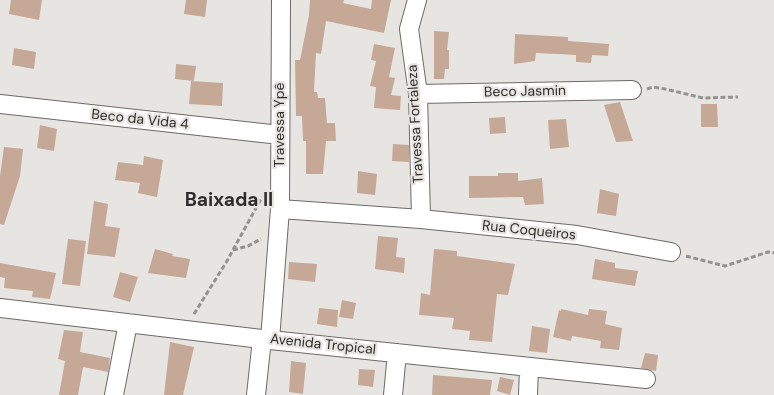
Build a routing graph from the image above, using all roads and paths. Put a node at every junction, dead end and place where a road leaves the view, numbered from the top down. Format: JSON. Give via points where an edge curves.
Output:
{"nodes":[{"id":1,"x":281,"y":0,"type":"edge"},
{"id":2,"x":417,"y":0,"type":"edge"},
{"id":3,"x":632,"y":90,"type":"joint"},
{"id":4,"x":418,"y":94,"type":"junction"},
{"id":5,"x":738,"y":97,"type":"dead end"},
{"id":6,"x":0,"y":104,"type":"edge"},
{"id":7,"x":280,"y":135,"type":"junction"},
{"id":8,"x":264,"y":195,"type":"dead end"},
{"id":9,"x":280,"y":210,"type":"junction"},
{"id":10,"x":420,"y":219,"type":"junction"},
{"id":11,"x":671,"y":252,"type":"joint"},
{"id":12,"x":774,"y":253,"type":"edge"},
{"id":13,"x":0,"y":308,"type":"edge"},
{"id":14,"x":128,"y":323,"type":"junction"},
{"id":15,"x":174,"y":329,"type":"junction"},
{"id":16,"x":266,"y":339,"type":"junction"},
{"id":17,"x":397,"y":354,"type":"junction"},
{"id":18,"x":530,"y":367,"type":"junction"},
{"id":19,"x":646,"y":380,"type":"dead end"},
{"id":20,"x":114,"y":395,"type":"edge"},
{"id":21,"x":256,"y":395,"type":"edge"},
{"id":22,"x":393,"y":395,"type":"edge"},
{"id":23,"x":528,"y":395,"type":"edge"}],
"edges":[{"from":1,"to":7,"type":"street","name":"Travessa Ypê"},
{"from":2,"to":4,"type":"street","name":"Travessa Fortaleza","via":[[409,29]]},
{"from":3,"to":4,"type":"street","name":"Beco Jasmin"},
{"from":3,"to":5,"type":"path","via":[[653,87],[703,98]]},
{"from":4,"to":10,"type":"street","name":"Travessa Fortaleza"},
{"from":6,"to":7,"type":"street","name":"Beco da Vida 4"},
{"from":7,"to":9,"type":"street","name":"Travessa Ypê"},
{"from":8,"to":15,"type":"path","via":[[198,310]]},
{"from":9,"to":10,"type":"street","name":"Rua Coqueiros"},
{"from":9,"to":16,"type":"street","name":"Travessa Ypê"},
{"from":10,"to":11,"type":"street","name":"Rua Coqueiros","via":[[577,235]]},
{"from":11,"to":12,"type":"path","via":[[725,266],[768,252]]},
{"from":13,"to":14,"type":"street","name":"Avenida Tropical"},
{"from":14,"to":15,"type":"street","name":"Avenida Tropical"},
{"from":14,"to":20,"type":"street"},
{"from":15,"to":16,"type":"street","name":"Avenida Tropical"},
{"from":16,"to":17,"type":"street","name":"Avenida Tropical"},
{"from":16,"to":21,"type":"street","name":"Travessa Ypê"},
{"from":17,"to":18,"type":"street","name":"Avenida Tropical"},
{"from":17,"to":22,"type":"street"},
{"from":18,"to":19,"type":"street","name":"Avenida Tropical"},
{"from":18,"to":23,"type":"street"}]}
